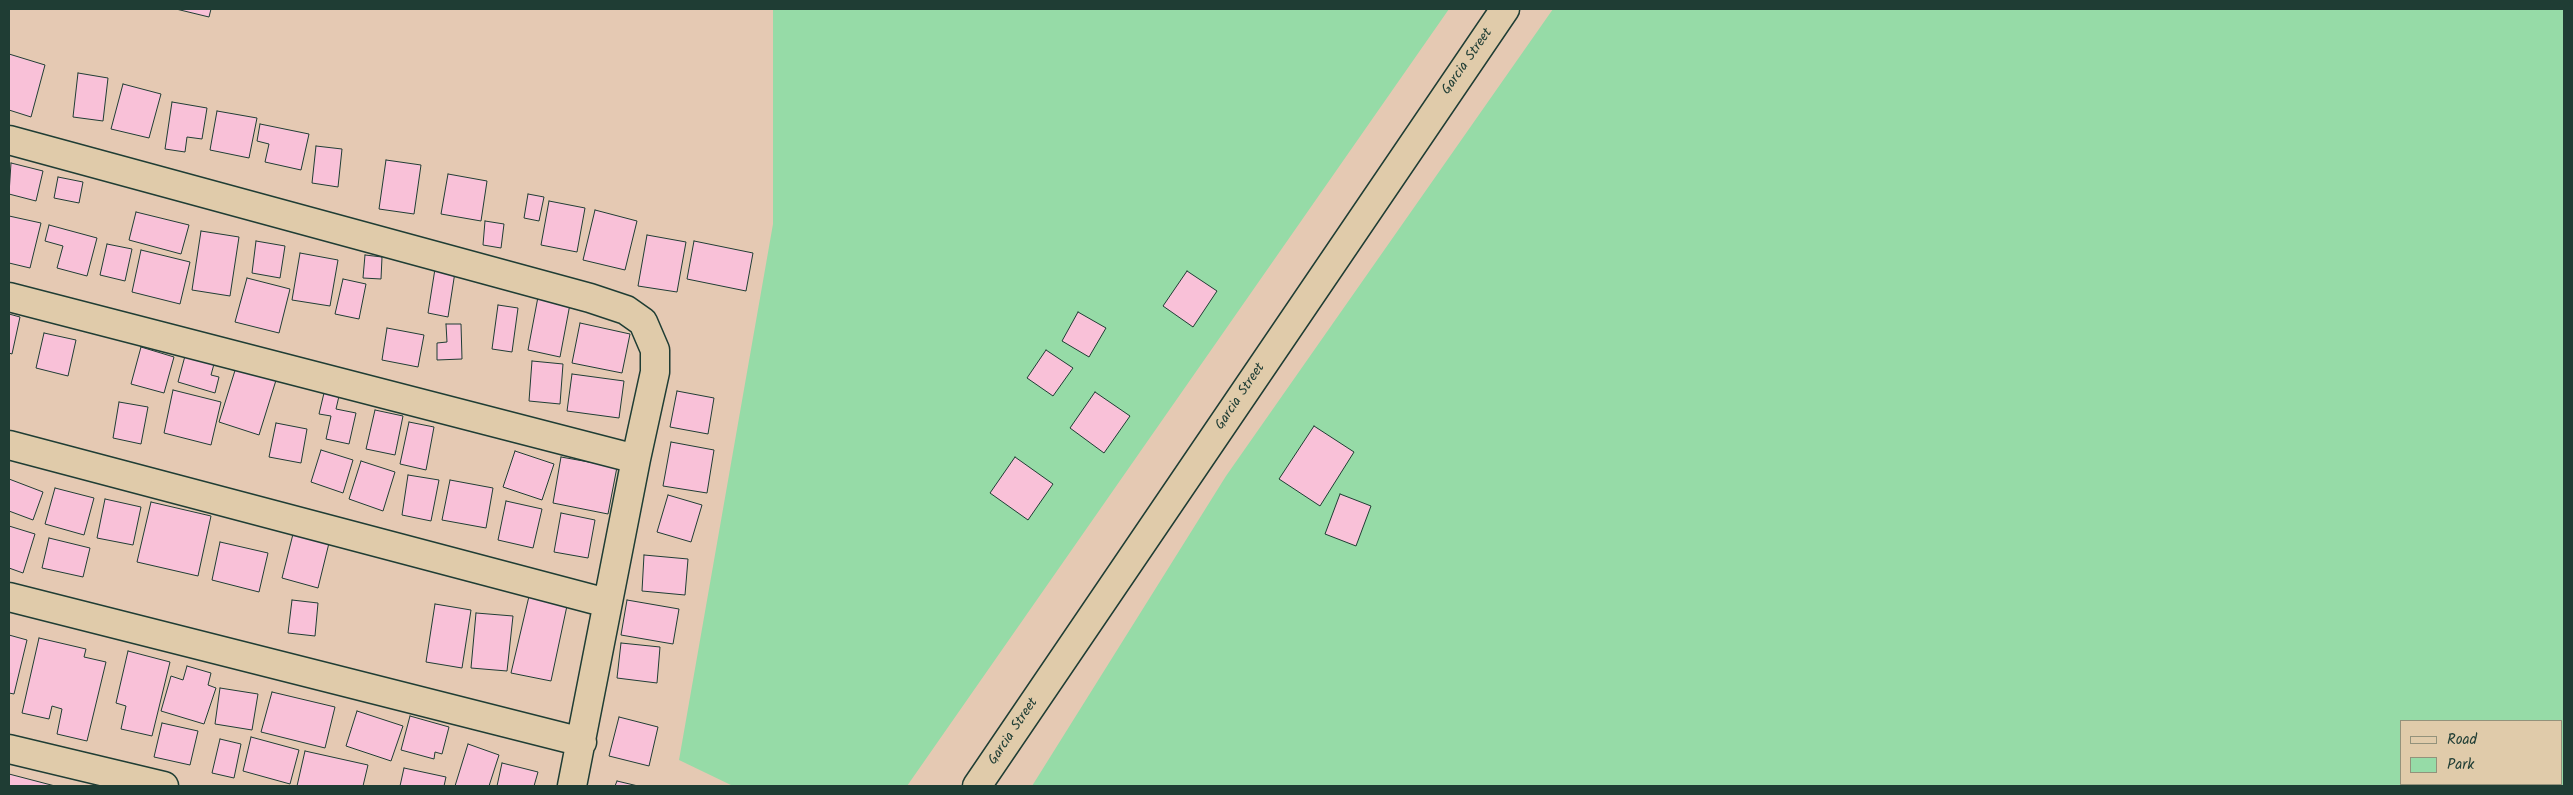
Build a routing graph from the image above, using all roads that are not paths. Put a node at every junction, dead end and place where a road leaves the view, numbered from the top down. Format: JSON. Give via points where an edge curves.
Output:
{"nodes":[{"id":1,"x":1505,"y":9,"type":"edge"},
{"id":2,"x":9,"y":140,"type":"edge"},
{"id":3,"x":9,"y":297,"type":"edge"},
{"id":4,"x":9,"y":445,"type":"edge"},
{"id":5,"x":636,"y":459,"type":"junction"},
{"id":6,"x":9,"y":596,"type":"edge"},
{"id":7,"x":607,"y":602,"type":"junction"},
{"id":8,"x":582,"y":742,"type":"junction"},
{"id":9,"x":9,"y":749,"type":"edge"},
{"id":10,"x":164,"y":786,"type":"edge"},
{"id":11,"x":572,"y":786,"type":"edge"},
{"id":12,"x":977,"y":786,"type":"edge"}],
"edges":[{"from":1,"to":12,"type":"street","name":"Garcia Street"},
{"from":2,"to":5,"type":"street","via":[[626,310],[643,322],[655,350],[655,372]]},
{"from":3,"to":5,"type":"street"},
{"from":4,"to":7,"type":"street"},
{"from":5,"to":7,"type":"street"},
{"from":6,"to":8,"type":"street"},
{"from":7,"to":8,"type":"street"},
{"from":8,"to":11,"type":"street"},
{"from":9,"to":10,"type":"street"}]}
